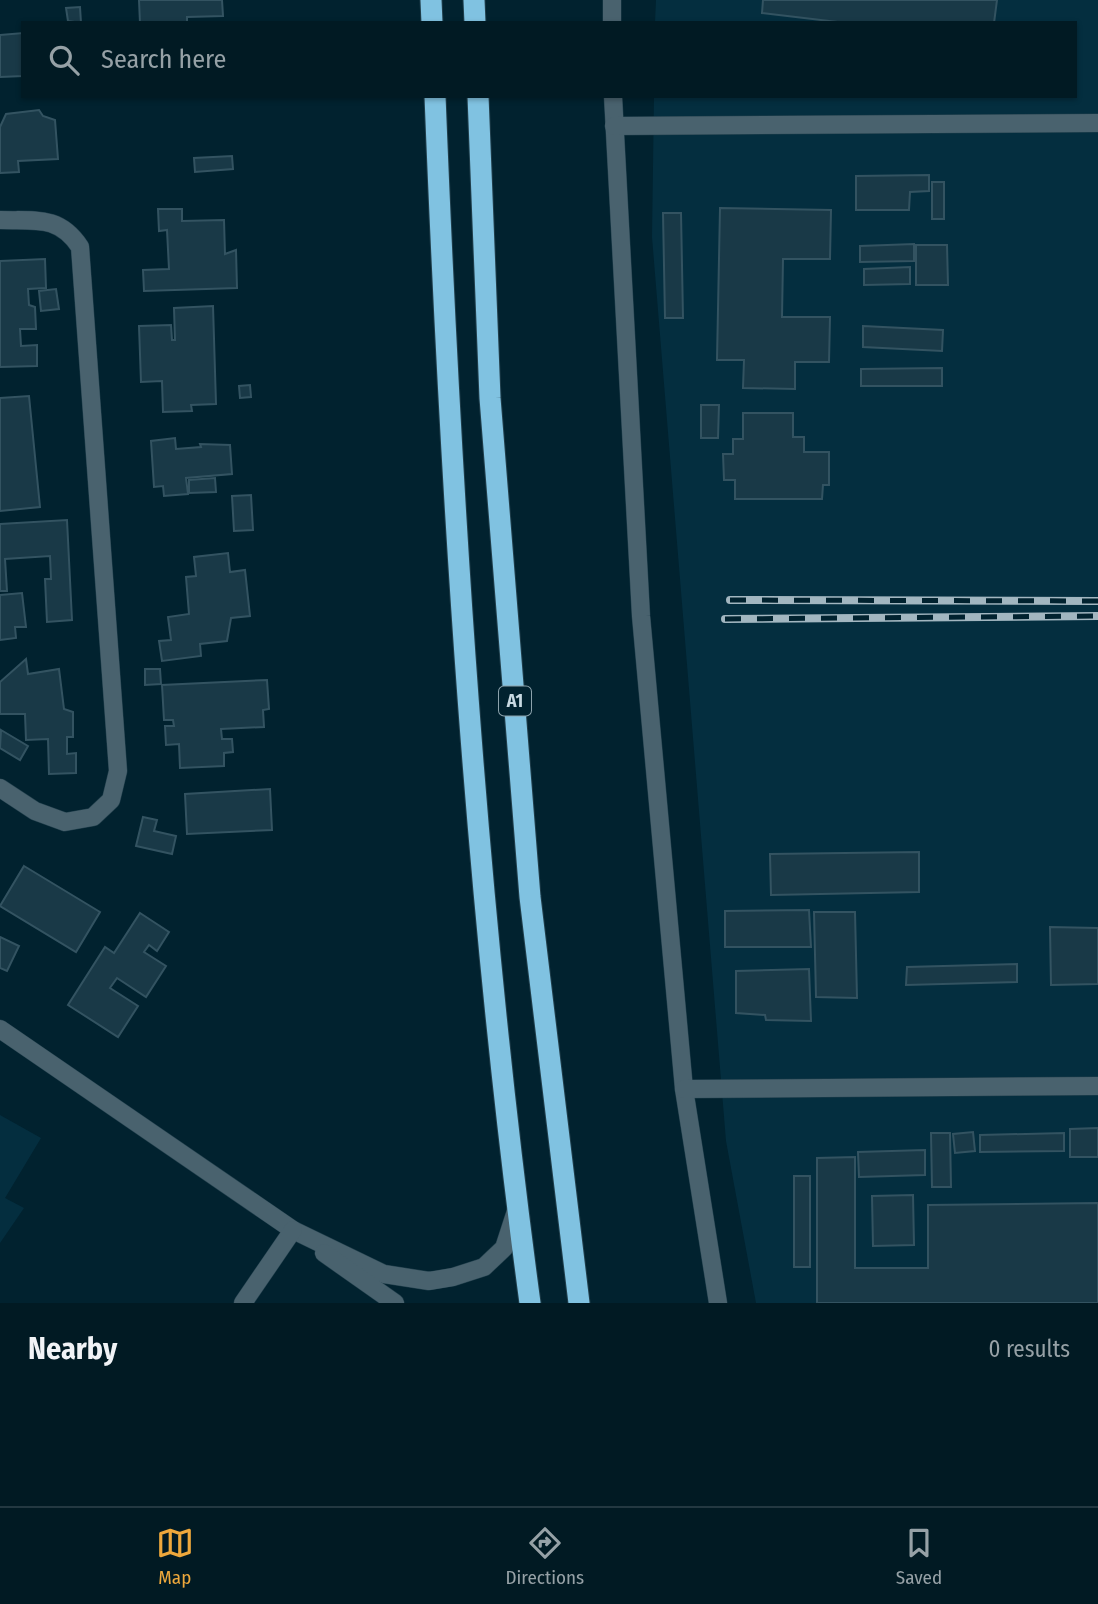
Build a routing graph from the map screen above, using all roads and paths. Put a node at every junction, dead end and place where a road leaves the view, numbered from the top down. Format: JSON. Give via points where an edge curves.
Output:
{"nodes":[{"id":1,"x":431,"y":0,"type":"edge"},
{"id":2,"x":474,"y":0,"type":"edge"},
{"id":3,"x":612,"y":0,"type":"edge"},
{"id":4,"x":432,"y":21,"type":"edge"},
{"id":5,"x":475,"y":21,"type":"edge"},
{"id":6,"x":612,"y":21,"type":"edge"},
{"id":7,"x":435,"y":98,"type":"edge"},
{"id":8,"x":478,"y":98,"type":"edge"},
{"id":9,"x":613,"y":98,"type":"edge"},
{"id":10,"x":1098,"y":123,"type":"edge"},
{"id":11,"x":614,"y":126,"type":"junction"},
{"id":12,"x":0,"y":220,"type":"edge"},
{"id":13,"x":0,"y":788,"type":"edge"},
{"id":14,"x":0,"y":1029,"type":"edge"},
{"id":15,"x":1098,"y":1086,"type":"edge"},
{"id":16,"x":684,"y":1089,"type":"junction"},
{"id":17,"x":517,"y":1208,"type":"junction"},
{"id":18,"x":293,"y":1230,"type":"junction"},
{"id":19,"x":309,"y":1239,"type":"junction"},
{"id":20,"x":243,"y":1303,"type":"edge"},
{"id":21,"x":395,"y":1303,"type":"edge"},
{"id":22,"x":530,"y":1303,"type":"edge"},
{"id":23,"x":579,"y":1303,"type":"edge"},
{"id":24,"x":718,"y":1303,"type":"edge"}],
"edges":[{"from":1,"to":4,"type":"highway"},
{"from":2,"to":5,"type":"highway"},
{"from":3,"to":6,"type":"street"},
{"from":7,"to":17,"type":"highway","via":[[447,407],[483,891]]},
{"from":8,"to":23,"type":"highway","number":"A1","via":[[490,398],[529,883]]},
{"from":9,"to":11,"type":"street"},
{"from":10,"to":11,"type":"street"},
{"from":11,"to":16,"type":"street","via":[[641,616]]},
{"from":12,"to":13,"type":"street","via":[[54,222],[70,232],[80,247],[118,771],[111,800],[93,817],[65,822],[35,811]]},
{"from":14,"to":18,"type":"street"},
{"from":15,"to":16,"type":"street"},
{"from":16,"to":24,"type":"street"},
{"from":17,"to":19,"type":"street","via":[[504,1248],[494,1259],[453,1277],[411,1280],[384,1274]]},
{"from":17,"to":22,"type":"highway"},
{"from":18,"to":19,"type":"street"},
{"from":18,"to":20,"type":"street"},
{"from":19,"to":21,"type":"street","via":[[336,1264]]}]}
